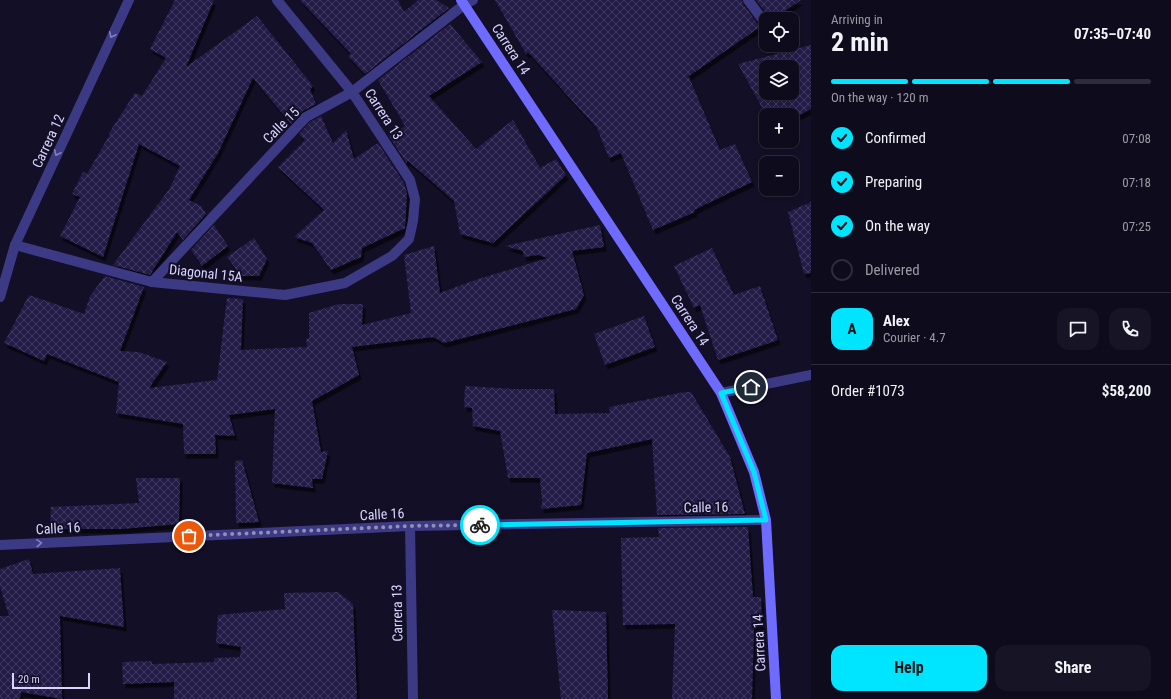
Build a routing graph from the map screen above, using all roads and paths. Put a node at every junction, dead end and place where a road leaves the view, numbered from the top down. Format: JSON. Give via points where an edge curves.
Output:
{"nodes":[{"id":1,"x":129,"y":0,"type":"edge"},
{"id":2,"x":277,"y":0,"type":"edge"},
{"id":3,"x":748,"y":0,"type":"edge"},
{"id":4,"x":466,"y":1,"type":"edge"},
{"id":5,"x":759,"y":15,"type":"edge"},
{"id":6,"x":352,"y":92,"type":"junction"},
{"id":7,"x":14,"y":245,"type":"junction"},
{"id":8,"x":392,"y":256,"type":"joint"},
{"id":9,"x":152,"y":282,"type":"junction"},
{"id":10,"x":0,"y":297,"type":"edge"},
{"id":11,"x":811,"y":375,"type":"edge"},
{"id":12,"x":721,"y":393,"type":"junction"},
{"id":13,"x":766,"y":520,"type":"junction"},
{"id":14,"x":410,"y":526,"type":"junction"},
{"id":15,"x":0,"y":545,"type":"edge"},
{"id":16,"x":413,"y":699,"type":"edge"},
{"id":17,"x":776,"y":699,"type":"edge"}],
"edges":[{"from":1,"to":7,"type":"street","name":"Carrera 12","one_way":true},
{"from":2,"to":6,"type":"street","name":"Carrera 13"},
{"from":3,"to":5,"type":"street"},
{"from":4,"to":6,"type":"street","name":"Calle 15"},
{"from":4,"to":12,"type":"street","name":"Carrera 14"},
{"from":6,"to":8,"type":"street","name":"Carrera 13","via":[[410,180],[415,199],[409,239]]},
{"from":6,"to":9,"type":"street","name":"Calle 15","via":[[306,117]]},
{"from":7,"to":9,"type":"street","name":"Diagonal 15A"},
{"from":7,"to":10,"type":"street","name":"Carrera 12"},
{"from":8,"to":9,"type":"street","name":"Diagonal 15A","via":[[345,283],[285,295]]},
{"from":11,"to":12,"type":"street"},
{"from":12,"to":13,"type":"street","name":"Carrera 14","via":[[754,472]]},
{"from":13,"to":14,"type":"street","name":"Calle 16"},
{"from":13,"to":17,"type":"street","name":"Carrera 14"},
{"from":15,"to":14,"type":"street","name":"Calle 16","one_way":true},
{"from":14,"to":16,"type":"street","name":"Carrera 13"}]}
